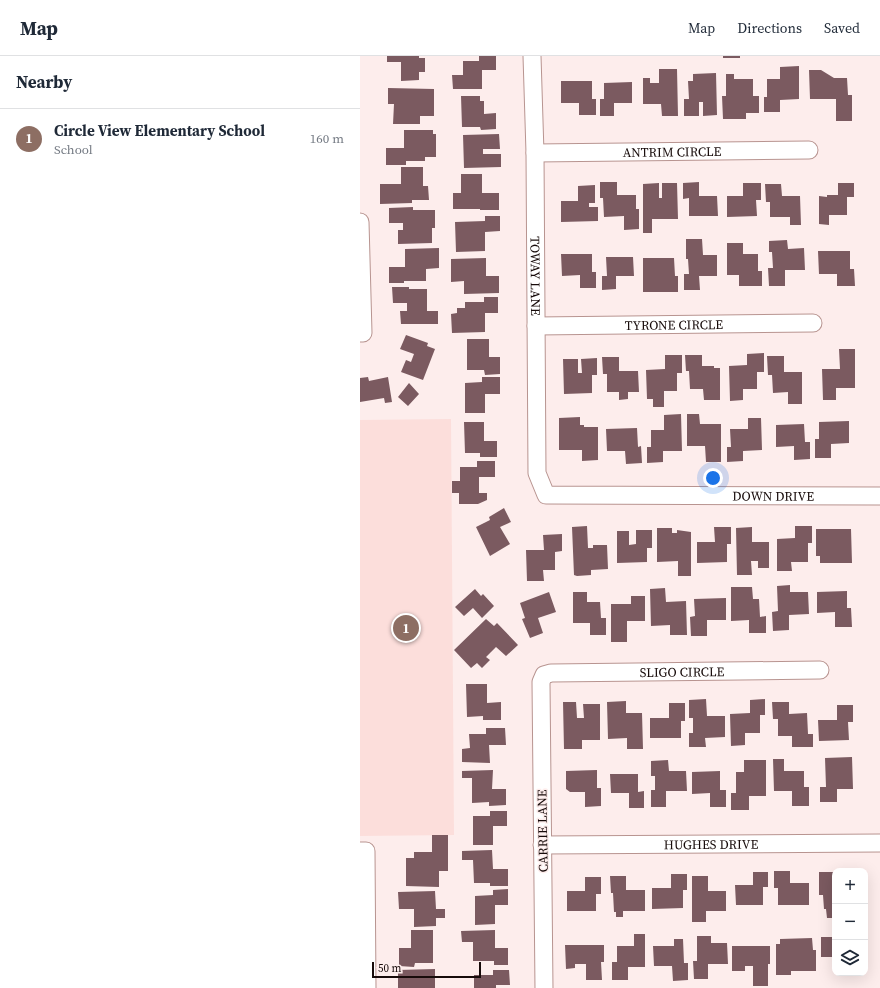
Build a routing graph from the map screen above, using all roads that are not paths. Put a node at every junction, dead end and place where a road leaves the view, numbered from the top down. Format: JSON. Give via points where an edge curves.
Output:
{"nodes":[{"id":1,"x":532,"y":56,"type":"edge"},
{"id":2,"x":810,"y":150,"type":"dead end"},
{"id":3,"x":535,"y":153,"type":"junction"},
{"id":4,"x":360,"y":222,"type":"edge"},
{"id":5,"x":813,"y":323,"type":"dead end"},
{"id":6,"x":536,"y":326,"type":"junction"},
{"id":7,"x":362,"y":333,"type":"edge"},
{"id":8,"x":546,"y":495,"type":"joint"},
{"id":9,"x":880,"y":496,"type":"edge"},
{"id":10,"x":820,"y":670,"type":"dead end"},
{"id":11,"x":544,"y":674,"type":"joint"},
{"id":12,"x":880,"y":842,"type":"edge"},
{"id":13,"x":542,"y":845,"type":"junction"},
{"id":14,"x":363,"y":851,"type":"edge"},
{"id":15,"x":367,"y":988,"type":"edge"},
{"id":16,"x":544,"y":988,"type":"edge"}],
"edges":[{"from":1,"to":3,"type":"street","name":"TOWAY LANE"},
{"from":2,"to":3,"type":"street","name":"ANTRIM CIRCLE"},
{"from":3,"to":6,"type":"street","name":"TOWAY LANE"},
{"from":4,"to":7,"type":"street"},
{"from":5,"to":6,"type":"street","name":"TYRONE CIRCLE"},
{"from":6,"to":8,"type":"street","name":"TOWAY LANE","via":[[537,473]]},
{"from":8,"to":9,"type":"street","name":"DOWN DRIVE"},
{"from":10,"to":11,"type":"street","name":"SLIGO CIRCLE"},
{"from":11,"to":13,"type":"street","name":"CARRIE LANE","via":[[541,682]]},
{"from":12,"to":13,"type":"street","name":"HUGHES DRIVE"},
{"from":13,"to":16,"type":"street","name":"CARRIE LANE"},
{"from":14,"to":15,"type":"street"}]}
